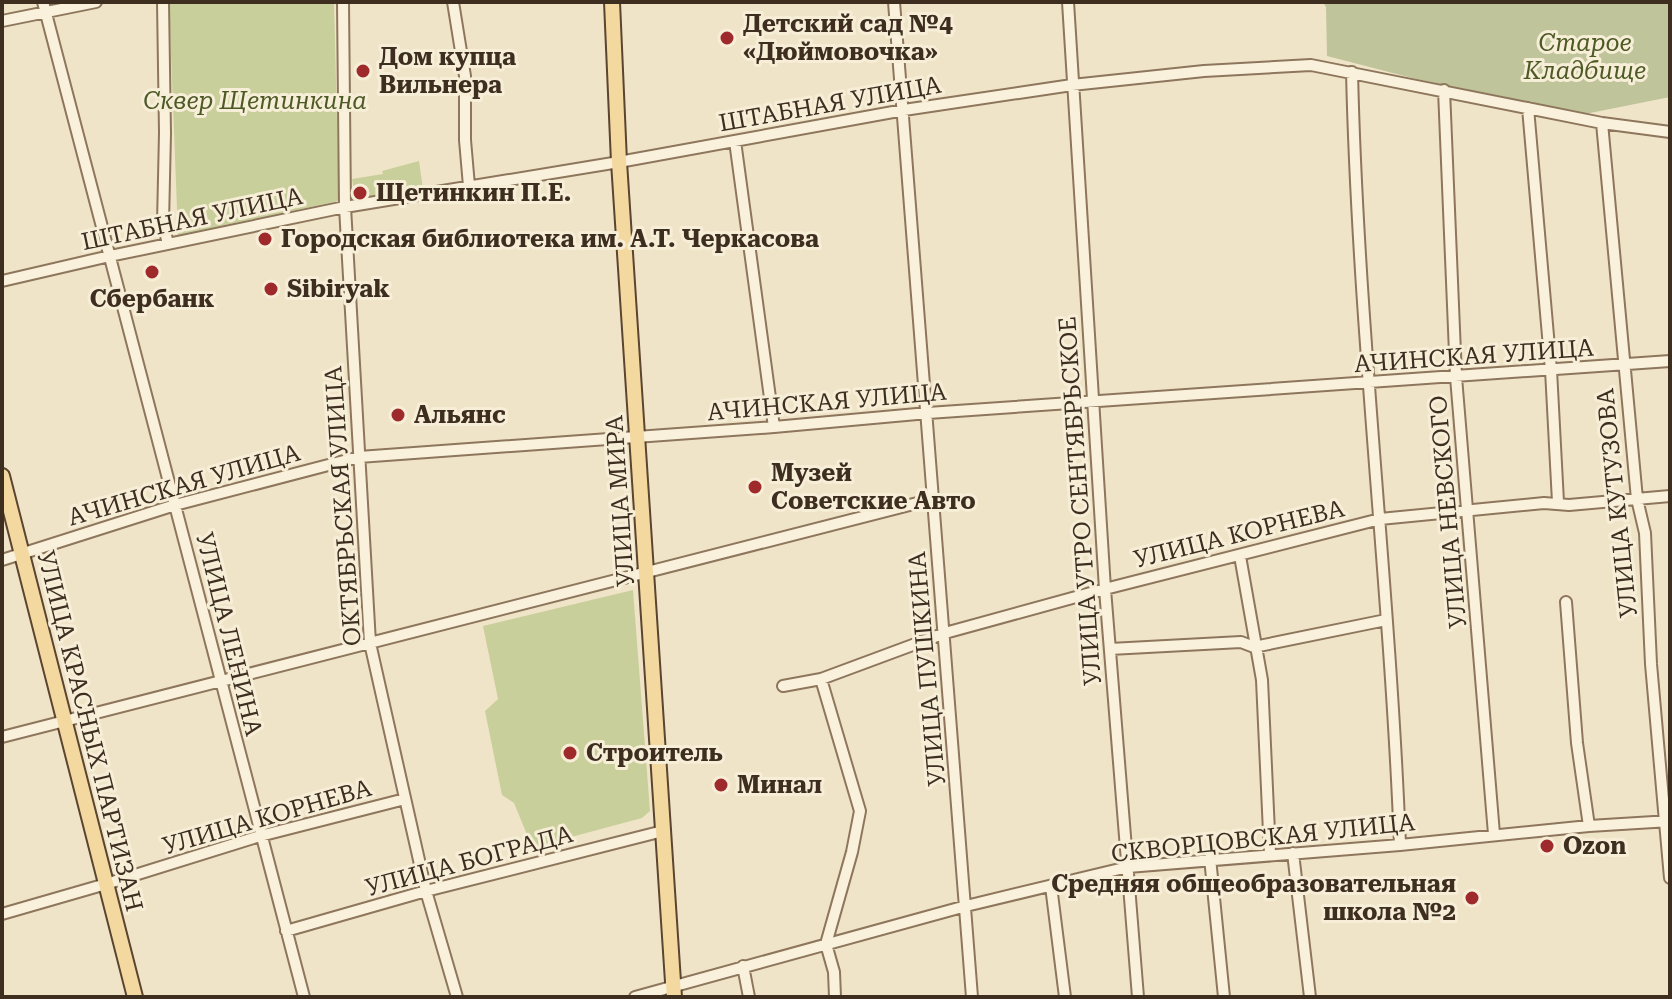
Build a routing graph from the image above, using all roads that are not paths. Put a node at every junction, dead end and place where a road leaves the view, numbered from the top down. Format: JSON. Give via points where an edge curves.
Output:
{"nodes":[{"id":1,"x":96,"y":2,"type":"edge"},
{"id":2,"x":163,"y":2,"type":"edge"},
{"id":3,"x":343,"y":2,"type":"edge"},
{"id":4,"x":453,"y":2,"type":"edge"},
{"id":5,"x":612,"y":2,"type":"edge"},
{"id":6,"x":894,"y":2,"type":"edge"},
{"id":7,"x":1068,"y":2,"type":"edge"},
{"id":8,"x":44,"y":7,"type":"edge"},
{"id":9,"x":2,"y":21,"type":"edge"},
{"id":10,"x":1352,"y":72,"type":"junction"},
{"id":11,"x":1072,"y":85,"type":"junction"},
{"id":12,"x":1444,"y":90,"type":"junction"},
{"id":13,"x":1528,"y":108,"type":"junction"},
{"id":14,"x":904,"y":110,"type":"junction"},
{"id":15,"x":1602,"y":123,"type":"junction"},
{"id":16,"x":1670,"y":132,"type":"edge"},
{"id":17,"x":735,"y":141,"type":"junction"},
{"id":18,"x":619,"y":162,"type":"junction"},
{"id":19,"x":469,"y":186,"type":"junction"},
{"id":20,"x":345,"y":207,"type":"junction"},
{"id":21,"x":168,"y":244,"type":"junction"},
{"id":22,"x":110,"y":256,"type":"junction"},
{"id":23,"x":2,"y":281,"type":"edge"},
{"id":24,"x":1670,"y":361,"type":"edge"},
{"id":25,"x":1624,"y":365,"type":"junction"},
{"id":26,"x":1551,"y":370,"type":"junction"},
{"id":27,"x":1456,"y":377,"type":"junction"},
{"id":28,"x":1371,"y":384,"type":"junction"},
{"id":29,"x":1092,"y":401,"type":"junction"},
{"id":30,"x":928,"y":413,"type":"junction"},
{"id":31,"x":774,"y":427,"type":"junction"},
{"id":32,"x":638,"y":436,"type":"junction"},
{"id":33,"x":359,"y":457,"type":"junction"},
{"id":34,"x":2,"y":476,"type":"edge"},
{"id":35,"x":1670,"y":496,"type":"edge"},
{"id":36,"x":933,"y":499,"type":"junction"},
{"id":37,"x":1637,"y":499,"type":"junction"},
{"id":38,"x":1558,"y":502,"type":"junction"},
{"id":39,"x":175,"y":505,"type":"junction"},
{"id":40,"x":1469,"y":512,"type":"junction"},
{"id":41,"x":1380,"y":519,"type":"junction"},
{"id":42,"x":23,"y":553,"type":"junction"},
{"id":43,"x":1240,"y":556,"type":"junction"},
{"id":44,"x":2,"y":560,"type":"edge"},
{"id":45,"x":646,"y":573,"type":"junction"},
{"id":46,"x":1105,"y":589,"type":"junction"},
{"id":47,"x":1566,"y":602,"type":"dead end"},
{"id":48,"x":1386,"y":620,"type":"junction"},
{"id":49,"x":945,"y":633,"type":"junction"},
{"id":50,"x":370,"y":643,"type":"junction"},
{"id":51,"x":1254,"y":647,"type":"junction"},
{"id":52,"x":1110,"y":649,"type":"junction"},
{"id":53,"x":821,"y":679,"type":"junction"},
{"id":54,"x":222,"y":681,"type":"junction"},
{"id":55,"x":783,"y":686,"type":"dead end"},
{"id":56,"x":65,"y":722,"type":"junction"},
{"id":57,"x":2,"y":737,"type":"edge"},
{"id":58,"x":405,"y":799,"type":"junction"},
{"id":59,"x":1668,"y":821,"type":"edge"},
{"id":60,"x":1589,"y":826,"type":"junction"},
{"id":61,"x":663,"y":831,"type":"junction"},
{"id":62,"x":1494,"y":834,"type":"junction"},
{"id":63,"x":260,"y":836,"type":"junction"},
{"id":64,"x":1400,"y":845,"type":"junction"},
{"id":65,"x":1293,"y":853,"type":"junction"},
{"id":66,"x":1270,"y":854,"type":"junction"},
{"id":67,"x":1210,"y":858,"type":"junction"},
{"id":68,"x":1128,"y":867,"type":"junction"},
{"id":69,"x":1670,"y":878,"type":"edge"},
{"id":70,"x":106,"y":884,"type":"junction"},
{"id":71,"x":1051,"y":886,"type":"junction"},
{"id":72,"x":426,"y":891,"type":"junction"},
{"id":73,"x":966,"y":906,"type":"junction"},
{"id":74,"x":2,"y":914,"type":"edge"},
{"id":75,"x":286,"y":931,"type":"junction"},
{"id":76,"x":826,"y":944,"type":"junction"},
{"id":77,"x":743,"y":966,"type":"junction"},
{"id":78,"x":674,"y":992,"type":"edge"},
{"id":79,"x":135,"y":997,"type":"edge"},
{"id":80,"x":304,"y":997,"type":"edge"},
{"id":81,"x":457,"y":997,"type":"edge"},
{"id":82,"x":635,"y":997,"type":"edge"},
{"id":83,"x":749,"y":997,"type":"edge"},
{"id":84,"x":835,"y":997,"type":"edge"},
{"id":85,"x":972,"y":997,"type":"edge"},
{"id":86,"x":1065,"y":997,"type":"edge"},
{"id":87,"x":1138,"y":997,"type":"edge"},
{"id":88,"x":1224,"y":997,"type":"edge"},
{"id":89,"x":1310,"y":997,"type":"edge"}],
"edges":[{"from":1,"to":8,"type":"street"},
{"from":2,"to":21,"type":"street","via":[[163,223]]},
{"from":3,"to":20,"type":"street","name":"ОКТЯБРЬСКАЯ УЛИЦА"},
{"from":4,"to":19,"type":"street","via":[[465,76]]},
{"from":5,"to":18,"type":"main road","name":"УЛИЦА МИРА"},
{"from":6,"to":14,"type":"street","name":"УЛИЦА ПУШКИНА"},
{"from":7,"to":11,"type":"street","name":"УЛИЦА УТРО СЕНТЯБРЬСКОЕ"},
{"from":8,"to":9,"type":"street"},
{"from":8,"to":22,"type":"street","name":"УЛИЦА ЛЕНИНА"},
{"from":10,"to":11,"type":"street","name":"ШТАБНАЯ УЛИЦА","via":[[1311,65]]},
{"from":10,"to":12,"type":"street","name":"ШТАБНАЯ УЛИЦА"},
{"from":10,"to":28,"type":"street","via":[[1354,175]]},
{"from":11,"to":14,"type":"street","name":"ШТАБНАЯ УЛИЦА"},
{"from":11,"to":29,"type":"street","name":"УЛИЦА УТРО СЕНТЯБРЬСКОЕ"},
{"from":12,"to":13,"type":"street","name":"ШТАБНАЯ УЛИЦА"},
{"from":12,"to":27,"type":"street","name":"УЛИЦА НЕВСКОГО"},
{"from":13,"to":15,"type":"street","name":"ШТАБНАЯ УЛИЦА"},
{"from":13,"to":26,"type":"street"},
{"from":14,"to":17,"type":"street","name":"ШТАБНАЯ УЛИЦА"},
{"from":14,"to":30,"type":"street","name":"УЛИЦА ПУШКИНА"},
{"from":15,"to":16,"type":"street","name":"ШТАБНАЯ УЛИЦА"},
{"from":15,"to":25,"type":"street","name":"УЛИЦА КУТУЗОВА"},
{"from":17,"to":18,"type":"street","name":"ШТАБНАЯ УЛИЦА"},
{"from":17,"to":31,"type":"street"},
{"from":18,"to":19,"type":"street","name":"ШТАБНАЯ УЛИЦА"},
{"from":18,"to":32,"type":"main road","name":"УЛИЦА МИРА"},
{"from":19,"to":20,"type":"street","name":"ШТАБНАЯ УЛИЦА"},
{"from":20,"to":21,"type":"street","name":"ШТАБНАЯ УЛИЦА"},
{"from":20,"to":33,"type":"street","name":"ОКТЯБРЬСКАЯ УЛИЦА"},
{"from":21,"to":22,"type":"street","name":"ШТАБНАЯ УЛИЦА"},
{"from":22,"to":23,"type":"street","name":"ШТАБНАЯ УЛИЦА"},
{"from":22,"to":39,"type":"street","name":"УЛИЦА ЛЕНИНА"},
{"from":24,"to":25,"type":"street","name":"АЧИНСКАЯ УЛИЦА"},
{"from":25,"to":26,"type":"street","name":"АЧИНСКАЯ УЛИЦА"},
{"from":25,"to":37,"type":"street","name":"УЛИЦА КУТУЗОВА"},
{"from":26,"to":27,"type":"street","name":"АЧИНСКАЯ УЛИЦА"},
{"from":26,"to":38,"type":"street"},
{"from":27,"to":28,"type":"street","name":"АЧИНСКАЯ УЛИЦА"},
{"from":27,"to":40,"type":"street","name":"УЛИЦА НЕВСКОГО"},
{"from":28,"to":29,"type":"street","name":"АЧИНСКАЯ УЛИЦА"},
{"from":28,"to":41,"type":"street"},
{"from":29,"to":30,"type":"street","name":"АЧИНСКАЯ УЛИЦА"},
{"from":29,"to":46,"type":"street","name":"УЛИЦА УТРО СЕНТЯБРЬСКОЕ"},
{"from":30,"to":31,"type":"street","name":"АЧИНСКАЯ УЛИЦА"},
{"from":30,"to":36,"type":"street","name":"УЛИЦА ПУШКИНА"},
{"from":31,"to":32,"type":"street","name":"АЧИНСКАЯ УЛИЦА"},
{"from":32,"to":33,"type":"street","name":"АЧИНСКАЯ УЛИЦА"},
{"from":32,"to":45,"type":"main road","name":"УЛИЦА МИРА"},
{"from":33,"to":39,"type":"street","name":"АЧИНСКАЯ УЛИЦА"},
{"from":33,"to":50,"type":"street","name":"ОКТЯБРЬСКАЯ УЛИЦА"},
{"from":34,"to":42,"type":"main road","name":"УЛИЦА КРАСНЫХ ПАРТИЗАН"},
{"from":35,"to":37,"type":"street","name":"УЛИЦА КОРНЕВА"},
{"from":36,"to":45,"type":"street"},
{"from":36,"to":49,"type":"street","name":"УЛИЦА ПУШКИНА"},
{"from":37,"to":38,"type":"street","name":"УЛИЦА КОРНЕВА"},
{"from":37,"to":59,"type":"street","name":"УЛИЦА КУТУЗОВА","via":[[1645,533],[1651,664]]},
{"from":38,"to":40,"type":"street","name":"УЛИЦА КОРНЕВА"},
{"from":39,"to":42,"type":"street","name":"АЧИНСКАЯ УЛИЦА"},
{"from":39,"to":54,"type":"street","name":"УЛИЦА ЛЕНИНА"},
{"from":40,"to":41,"type":"street","name":"УЛИЦА КОРНЕВА"},
{"from":40,"to":62,"type":"street","name":"УЛИЦА НЕВСКОГО"},
{"from":41,"to":43,"type":"street","name":"УЛИЦА КОРНЕВА"},
{"from":41,"to":48,"type":"street"},
{"from":42,"to":44,"type":"street","name":"АЧИНСКАЯ УЛИЦА"},
{"from":42,"to":56,"type":"main road","name":"УЛИЦА КРАСНЫХ ПАРТИЗАН"},
{"from":43,"to":46,"type":"street","name":"УЛИЦА КОРНЕВА"},
{"from":43,"to":51,"type":"street"},
{"from":45,"to":50,"type":"street"},
{"from":45,"to":61,"type":"main road","name":"УЛИЦА МИРА"},
{"from":46,"to":49,"type":"street","name":"УЛИЦА КОРНЕВА"},
{"from":46,"to":52,"type":"street","name":"УЛИЦА УТРО СЕНТЯБРЬСКОЕ"},
{"from":47,"to":60,"type":"street"},
{"from":48,"to":51,"type":"street"},
{"from":48,"to":64,"type":"street"},
{"from":49,"to":53,"type":"street","name":"УЛИЦА КОРНЕВА"},
{"from":49,"to":73,"type":"street","name":"УЛИЦА ПУШКИНА"},
{"from":50,"to":54,"type":"street"},
{"from":50,"to":58,"type":"street","name":"ОКТЯБРЬСКАЯ УЛИЦА"},
{"from":51,"to":52,"type":"street","via":[[1241,642]]},
{"from":51,"to":66,"type":"street","via":[[1262,680]]},
{"from":52,"to":68,"type":"street","name":"УЛИЦА УТРО СЕНТЯБРЬСКОЕ"},
{"from":53,"to":55,"type":"street","name":"УЛИЦА КОРНЕВА"},
{"from":53,"to":76,"type":"street","via":[[860,811]]},
{"from":54,"to":56,"type":"street"},
{"from":54,"to":63,"type":"street","name":"УЛИЦА ЛЕНИНА"},
{"from":56,"to":57,"type":"street"},
{"from":56,"to":70,"type":"main road","name":"УЛИЦА КРАСНЫХ ПАРТИЗАН"},
{"from":58,"to":63,"type":"street","name":"УЛИЦА КОРНЕВА"},
{"from":58,"to":72,"type":"street","name":"ОКТЯБРЬСКАЯ УЛИЦА"},
{"from":59,"to":60,"type":"street","name":"СКВОРЦОВСКАЯ УЛИЦА"},
{"from":59,"to":69,"type":"street","name":"УЛИЦА КУТУЗОВА"},
{"from":60,"to":62,"type":"street","name":"СКВОРЦОВСКАЯ УЛИЦА"},
{"from":61,"to":72,"type":"street","name":"УЛИЦА БОГРАДА"},
{"from":61,"to":78,"type":"main road","name":"УЛИЦА МИРА"},
{"from":62,"to":64,"type":"street","name":"СКВОРЦОВСКАЯ УЛИЦА"},
{"from":63,"to":70,"type":"street","name":"УЛИЦА КОРНЕВА"},
{"from":63,"to":75,"type":"street","name":"УЛИЦА ЛЕНИНА"},
{"from":64,"to":65,"type":"street","name":"СКВОРЦОВСКАЯ УЛИЦА"},
{"from":65,"to":66,"type":"street","name":"СКВОРЦОВСКАЯ УЛИЦА"},
{"from":65,"to":89,"type":"street"},
{"from":66,"to":67,"type":"street","name":"СКВОРЦОВСКАЯ УЛИЦА"},
{"from":67,"to":68,"type":"street","name":"СКВОРЦОВСКАЯ УЛИЦА"},
{"from":67,"to":88,"type":"street"},
{"from":68,"to":71,"type":"street","name":"СКВОРЦОВСКАЯ УЛИЦА"},
{"from":68,"to":87,"type":"street","name":"УЛИЦА УТРО СЕНТЯБРЬСКОЕ"},
{"from":70,"to":74,"type":"street","name":"УЛИЦА КОРНЕВА"},
{"from":70,"to":79,"type":"main road","name":"УЛИЦА КРАСНЫХ ПАРТИЗАН"},
{"from":71,"to":73,"type":"street","name":"СКВОРЦОВСКАЯ УЛИЦА"},
{"from":71,"to":86,"type":"street"},
{"from":72,"to":75,"type":"street","name":"УЛИЦА БОГРАДА"},
{"from":72,"to":81,"type":"street","name":"ОКТЯБРЬСКАЯ УЛИЦА"},
{"from":73,"to":76,"type":"street","name":"СКВОРЦОВСКАЯ УЛИЦА"},
{"from":73,"to":85,"type":"street","name":"УЛИЦА ПУШКИНА"},
{"from":75,"to":80,"type":"street","name":"УЛИЦА ЛЕНИНА"},
{"from":76,"to":77,"type":"street","name":"СКВОРЦОВСКАЯ УЛИЦА"},
{"from":76,"to":84,"type":"street"},
{"from":77,"to":78,"type":"street","name":"СКВОРЦОВСКАЯ УЛИЦА"},
{"from":77,"to":83,"type":"street"},
{"from":78,"to":82,"type":"street","name":"СКВОРЦОВСКАЯ УЛИЦА"}]}
